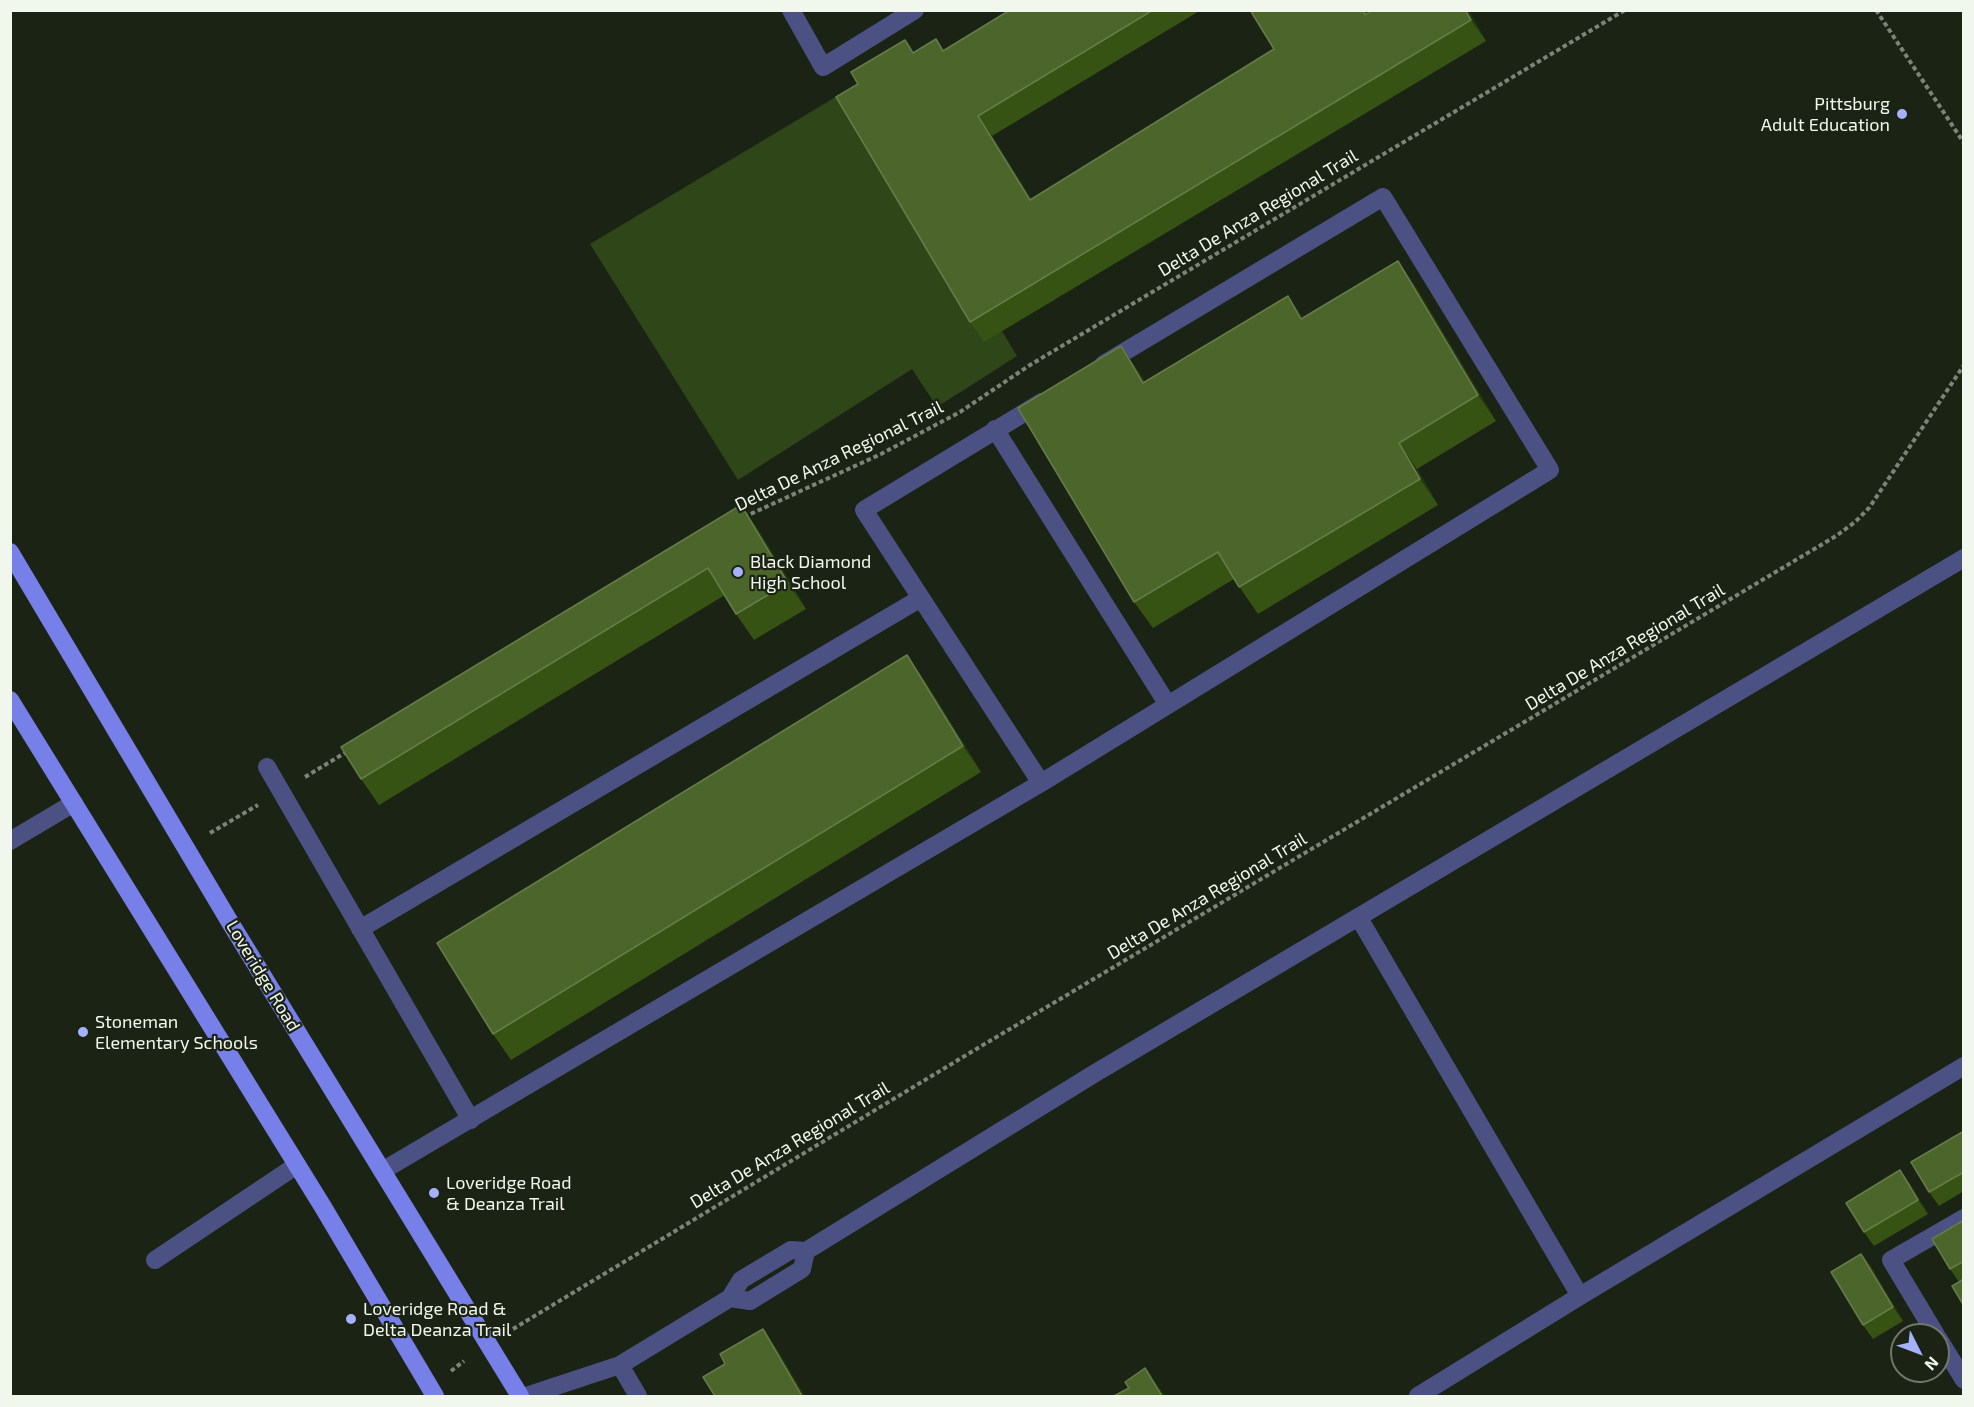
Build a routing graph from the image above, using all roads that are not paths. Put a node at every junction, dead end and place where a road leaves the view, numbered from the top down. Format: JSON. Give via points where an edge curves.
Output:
{"nodes":[{"id":1,"x":791,"y":10,"type":"edge"},
{"id":2,"x":915,"y":10,"type":"edge"},
{"id":3,"x":1087,"y":374,"type":"edge"},
{"id":4,"x":1057,"y":393,"type":"edge"},
{"id":5,"x":995,"y":429,"type":"junction"},
{"id":6,"x":10,"y":552,"type":"edge"},
{"id":7,"x":1964,"y":558,"type":"edge"},
{"id":8,"x":921,"y":598,"type":"junction"},
{"id":9,"x":10,"y":700,"type":"edge"},
{"id":10,"x":1168,"y":705,"type":"junction"},
{"id":11,"x":16,"y":720,"type":"edge"},
{"id":12,"x":267,"y":767,"type":"dead end"},
{"id":13,"x":1041,"y":783,"type":"junction"},
{"id":14,"x":74,"y":803,"type":"junction"},
{"id":15,"x":10,"y":842,"type":"edge"},
{"id":16,"x":1359,"y":918,"type":"junction"},
{"id":17,"x":360,"y":929,"type":"junction"},
{"id":18,"x":1964,"y":1066,"type":"edge"},
{"id":19,"x":471,"y":1119,"type":"junction"},
{"id":20,"x":297,"y":1165,"type":"junction"},
{"id":21,"x":382,"y":1171,"type":"junction"},
{"id":22,"x":1964,"y":1218,"type":"edge"},
{"id":23,"x":155,"y":1260,"type":"dead end"},
{"id":24,"x":1581,"y":1296,"type":"junction"},
{"id":25,"x":1929,"y":1323,"type":"edge"},
{"id":26,"x":1950,"y":1357,"type":"edge"},
{"id":27,"x":620,"y":1365,"type":"junction"},
{"id":28,"x":1964,"y":1380,"type":"edge"},
{"id":29,"x":432,"y":1391,"type":"edge"},
{"id":30,"x":520,"y":1396,"type":"edge"},
{"id":31,"x":526,"y":1396,"type":"edge"},
{"id":32,"x":638,"y":1396,"type":"edge"},
{"id":33,"x":1418,"y":1396,"type":"edge"}],
"edges":[{"from":1,"to":2,"type":"lane","via":[[823,67]]},
{"from":3,"to":10,"type":"lane","via":[[1383,197],[1550,471]]},
{"from":4,"to":5,"type":"lane"},
{"from":5,"to":8,"type":"lane","via":[[864,510]]},
{"from":5,"to":10,"type":"lane"},
{"from":6,"to":21,"type":"main road","name":"Loveridge Road"},
{"from":7,"to":16,"type":"lane"},
{"from":8,"to":13,"type":"lane"},
{"from":8,"to":17,"type":"lane"},
{"from":9,"to":11,"type":"main road"},
{"from":10,"to":13,"type":"lane"},
{"from":11,"to":14,"type":"main road"},
{"from":12,"to":17,"type":"lane"},
{"from":13,"to":19,"type":"lane"},
{"from":14,"to":15,"type":"lane"},
{"from":14,"to":20,"type":"main road"},
{"from":16,"to":24,"type":"lane"},
{"from":16,"to":27,"type":"lane","via":[[1097,1072],[806,1251],[802,1269],[750,1301],[730,1298]]},
{"from":17,"to":19,"type":"lane"},
{"from":18,"to":24,"type":"lane"},
{"from":19,"to":21,"type":"lane"},
{"from":20,"to":23,"type":"lane"},
{"from":20,"to":29,"type":"main road"},
{"from":21,"to":30,"type":"main road","name":"Loveridge Road"},
{"from":22,"to":25,"type":"lane","via":[[1891,1260]]},
{"from":24,"to":33,"type":"lane"},
{"from":26,"to":28,"type":"lane"},
{"from":27,"to":31,"type":"lane"},
{"from":27,"to":32,"type":"lane"}]}
